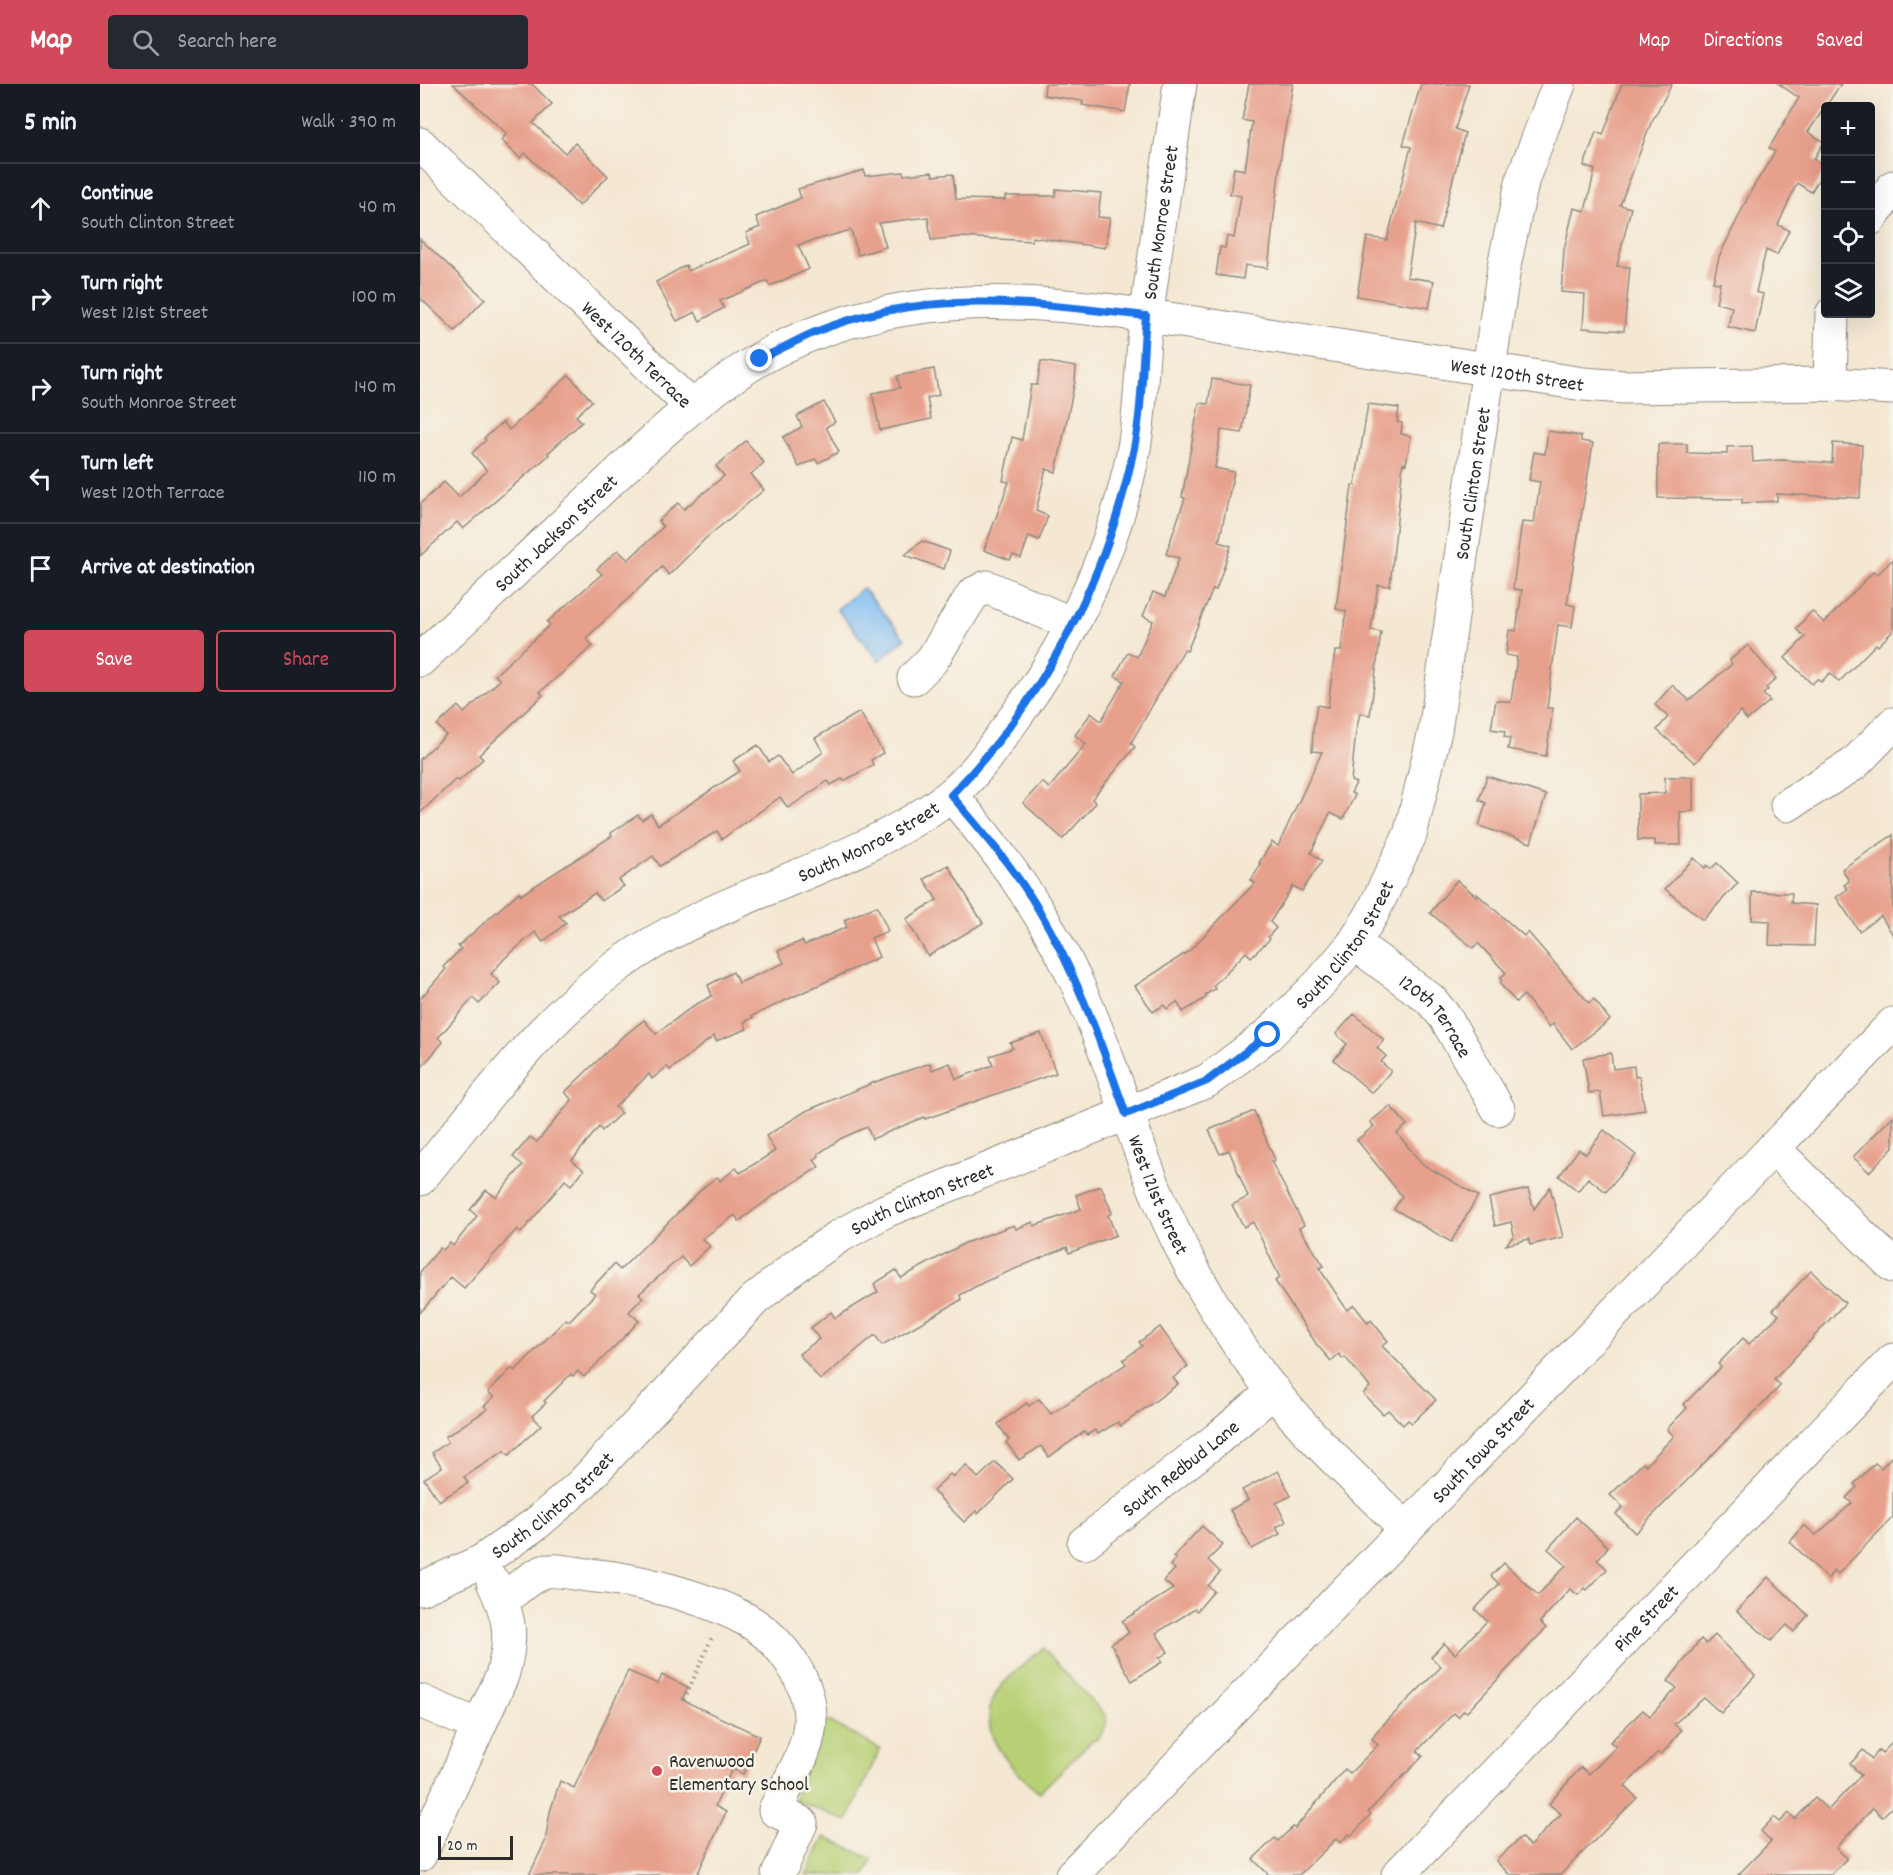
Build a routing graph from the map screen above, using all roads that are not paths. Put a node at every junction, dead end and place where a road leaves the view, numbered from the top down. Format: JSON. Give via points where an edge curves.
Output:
{"nodes":[{"id":1,"x":1180,"y":84,"type":"edge"},
{"id":2,"x":1558,"y":84,"type":"edge"},
{"id":3,"x":420,"y":144,"type":"edge"},
{"id":4,"x":1893,"y":187,"type":"edge"},
{"id":5,"x":1875,"y":212,"type":"edge"},
{"id":6,"x":1146,"y":316,"type":"junction"},
{"id":7,"x":1832,"y":318,"type":"edge"},
{"id":8,"x":1491,"y":370,"type":"junction"},
{"id":9,"x":1830,"y":384,"type":"junction"},
{"id":10,"x":1893,"y":388,"type":"edge"},
{"id":11,"x":690,"y":405,"type":"junction"},
{"id":12,"x":1072,"y":624,"type":"junction"},
{"id":13,"x":420,"y":660,"type":"edge"},
{"id":14,"x":914,"y":678,"type":"dead end"},
{"id":15,"x":1893,"y":724,"type":"edge"},
{"id":16,"x":951,"y":795,"type":"junction"},
{"id":17,"x":1788,"y":805,"type":"dead end"},
{"id":18,"x":1354,"y":943,"type":"junction"},
{"id":19,"x":1893,"y":1024,"type":"edge"},
{"id":20,"x":1498,"y":1109,"type":"dead end"},
{"id":21,"x":1126,"y":1114,"type":"junction"},
{"id":22,"x":1773,"y":1148,"type":"junction"},
{"id":23,"x":420,"y":1179,"type":"edge"},
{"id":24,"x":1893,"y":1266,"type":"edge"},
{"id":25,"x":1893,"y":1360,"type":"edge"},
{"id":26,"x":1274,"y":1391,"type":"junction"},
{"id":27,"x":1406,"y":1529,"type":"junction"},
{"id":28,"x":1084,"y":1543,"type":"dead end"},
{"id":29,"x":482,"y":1561,"type":"junction"},
{"id":30,"x":420,"y":1589,"type":"edge"},
{"id":31,"x":502,"y":1600,"type":"junction"},
{"id":32,"x":420,"y":1701,"type":"edge"},
{"id":33,"x":479,"y":1726,"type":"junction"},
{"id":34,"x":420,"y":1856,"type":"edge"},
{"id":35,"x":778,"y":1875,"type":"edge"},
{"id":36,"x":1072,"y":1875,"type":"edge"},
{"id":37,"x":1398,"y":1875,"type":"edge"}],
"edges":[{"from":1,"to":6,"type":"street","name":"South Monroe Street"},
{"from":2,"to":8,"type":"street","name":"South Clinton Street","via":[[1524,178],[1505,261]]},
{"from":3,"to":11,"type":"street","name":"West 120th Terrace"},
{"from":4,"to":5,"type":"street"},
{"from":6,"to":8,"type":"street","name":"West 120th Street"},
{"from":6,"to":11,"type":"street","name":"West 120th Terrace","via":[[985,300],[865,316],[814,333],[760,359]]},
{"from":6,"to":12,"type":"street","name":"South Monroe Street","via":[[1135,446],[1117,519]]},
{"from":7,"to":9,"type":"street"},
{"from":8,"to":9,"type":"street","name":"West 120th Street","via":[[1624,387]]},
{"from":8,"to":18,"type":"street","name":"South Clinton Street","via":[[1436,731],[1419,803],[1410,835],[1387,885]]},
{"from":9,"to":10,"type":"street","name":"West 120th Street"},
{"from":11,"to":13,"type":"street","name":"South Jackson Street"},
{"from":12,"to":14,"type":"street","via":[[987,587],[981,589],[932,660]]},
{"from":12,"to":16,"type":"street","name":"South Monroe Street","via":[[1038,686]]},
{"from":15,"to":17,"type":"street","via":[[1854,764]]},
{"from":16,"to":21,"type":"street","name":"West 121st Street","via":[[994,845],[1037,907],[1089,1011]]},
{"from":16,"to":23,"type":"street","name":"South Monroe Street","via":[[868,845],[675,931],[637,953],[592,986],[537,1037]]},
{"from":18,"to":20,"type":"street","name":"120th Terrace","via":[[1430,999],[1445,1017]]},
{"from":18,"to":21,"type":"street","name":"South Clinton Street","via":[[1321,982],[1238,1059],[1207,1081]]},
{"from":19,"to":22,"type":"street","name":"South Iowa Street"},
{"from":21,"to":26,"type":"street","name":"West 121st Street","via":[[1188,1262],[1239,1346]]},
{"from":21,"to":29,"type":"street","name":"South Clinton Street","via":[[885,1210],[796,1266],[754,1300],[581,1485],[537,1523]]},
{"from":22,"to":24,"type":"street"},
{"from":22,"to":27,"type":"street","name":"South Iowa Street"},
{"from":25,"to":37,"type":"street","name":"Pine Street"},
{"from":26,"to":27,"type":"street","name":"West 121st Street","via":[[1312,1436]]},
{"from":26,"to":28,"type":"street","name":"South Redbud Lane"},
{"from":27,"to":36,"type":"street","name":"South Iowa Street"},
{"from":29,"to":30,"type":"street","name":"South Clinton Street"},
{"from":29,"to":31,"type":"street"},
{"from":31,"to":33,"type":"street","via":[[510,1648]]},
{"from":31,"to":35,"type":"street","via":[[544,1571],[606,1577],[666,1590],[725,1610],[753,1624],[785,1654],[800,1678],[810,1719],[807,1743],[775,1809],[801,1823]]},
{"from":32,"to":33,"type":"street"},
{"from":33,"to":34,"type":"street"}]}
